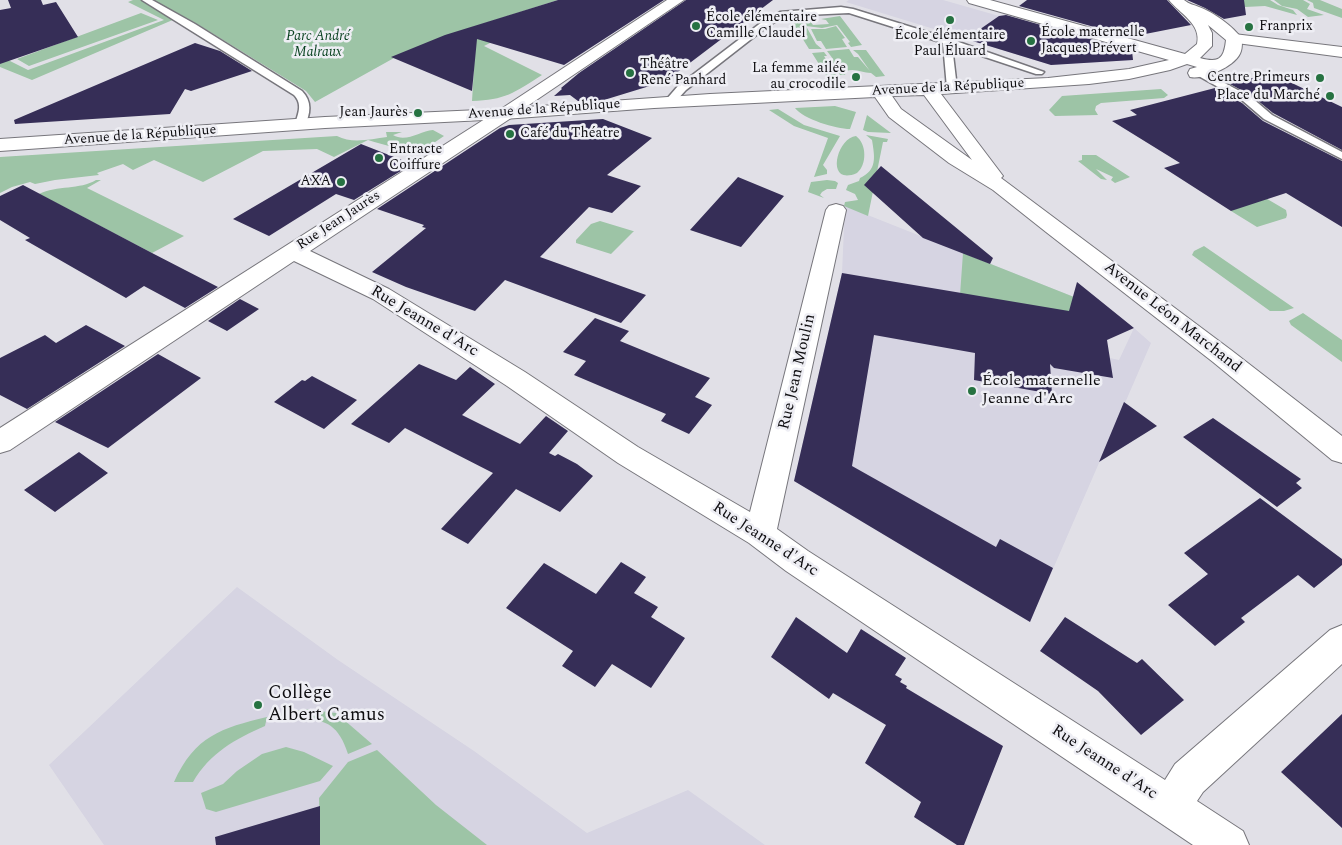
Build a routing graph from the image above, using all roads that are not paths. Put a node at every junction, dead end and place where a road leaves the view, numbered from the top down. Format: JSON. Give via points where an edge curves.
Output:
{"nodes":[{"id":1,"x":146,"y":0,"type":"edge"},
{"id":2,"x":677,"y":0,"type":"edge"},
{"id":3,"x":974,"y":0,"type":"edge"},
{"id":4,"x":1177,"y":0,"type":"edge"},
{"id":5,"x":1234,"y":39,"type":"junction"},
{"id":6,"x":947,"y":42,"type":"junction"},
{"id":7,"x":1342,"y":52,"type":"edge"},
{"id":8,"x":1185,"y":59,"type":"junction"},
{"id":9,"x":1214,"y":67,"type":"junction"},
{"id":10,"x":1038,"y":72,"type":"dead end"},
{"id":11,"x":1198,"y":72,"type":"junction"},
{"id":12,"x":1088,"y":79,"type":"junction"},
{"id":13,"x":952,"y":88,"type":"junction"},
{"id":14,"x":929,"y":89,"type":"junction"},
{"id":15,"x":880,"y":91,"type":"junction"},
{"id":16,"x":670,"y":101,"type":"junction"},
{"id":17,"x":505,"y":114,"type":"junction"},
{"id":18,"x":300,"y":124,"type":"junction"},
{"id":19,"x":0,"y":145,"type":"edge"},
{"id":20,"x":1342,"y":156,"type":"edge"},
{"id":21,"x":1000,"y":186,"type":"junction"},
{"id":22,"x":836,"y":210,"type":"dead end"},
{"id":23,"x":292,"y":252,"type":"junction"},
{"id":24,"x":0,"y":442,"type":"edge"},
{"id":25,"x":1342,"y":452,"type":"edge"},
{"id":26,"x":760,"y":534,"type":"junction"},
{"id":27,"x":1342,"y":641,"type":"edge"},
{"id":28,"x":1171,"y":807,"type":"junction"},
{"id":29,"x":1229,"y":845,"type":"edge"}],
"edges":[{"from":1,"to":18,"type":"lane","via":[[303,97],[305,104]]},
{"from":2,"to":17,"type":"street","name":"Rue Jean Jaurès"},
{"from":3,"to":8,"type":"street"},
{"from":4,"to":5,"type":"street","via":[[1217,24]]},
{"from":4,"to":8,"type":"street","name":"Avenue de la République","via":[[1205,34],[1206,43],[1202,49]]},
{"from":5,"to":7,"type":"street"},
{"from":5,"to":9,"type":"street","via":[[1231,56]]},
{"from":6,"to":10,"type":"lane"},
{"from":6,"to":13,"type":"lane"},
{"from":6,"to":16,"type":"lane","via":[[850,11],[783,14],[765,24],[682,88]]},
{"from":8,"to":9,"type":"street"},
{"from":8,"to":12,"type":"street","name":"Avenue de la République","via":[[1150,71]]},
{"from":9,"to":11,"type":"street","name":"Avenue de la République"},
{"from":11,"to":12,"type":"street","name":"Avenue de la République","via":[[1152,80]]},
{"from":11,"to":20,"type":"lane","via":[[1247,99],[1268,117]]},
{"from":12,"to":13,"type":"street","name":"Avenue de la République"},
{"from":13,"to":14,"type":"street","name":"Avenue de la République"},
{"from":14,"to":15,"type":"street","name":"Avenue de la République"},
{"from":14,"to":21,"type":"street","name":"Avenue Léon Marchand"},
{"from":15,"to":16,"type":"street","name":"Avenue de la République"},
{"from":15,"to":21,"type":"street","name":"Avenue Léon Marchand","via":[[896,113],[956,159]]},
{"from":16,"to":17,"type":"street","name":"Avenue de la République"},
{"from":17,"to":18,"type":"street","name":"Avenue de la République"},
{"from":17,"to":23,"type":"street","name":"Rue Jean Jaurès"},
{"from":18,"to":19,"type":"street","name":"Avenue de la République"},
{"from":21,"to":25,"type":"street","name":"Avenue Léon Marchand"},
{"from":22,"to":26,"type":"street","name":"Rue Jean Moulin"},
{"from":23,"to":24,"type":"street","name":"Rue Jean Jaurès"},
{"from":23,"to":26,"type":"street","name":"Rue Jeanne d'Arc","via":[[381,294],[516,379],[628,455]]},
{"from":26,"to":28,"type":"street","name":"Rue Jeanne d'Arc"},
{"from":27,"to":28,"type":"street","via":[[1189,778]]},
{"from":28,"to":29,"type":"street","name":"Rue Jeanne d'Arc"}]}
